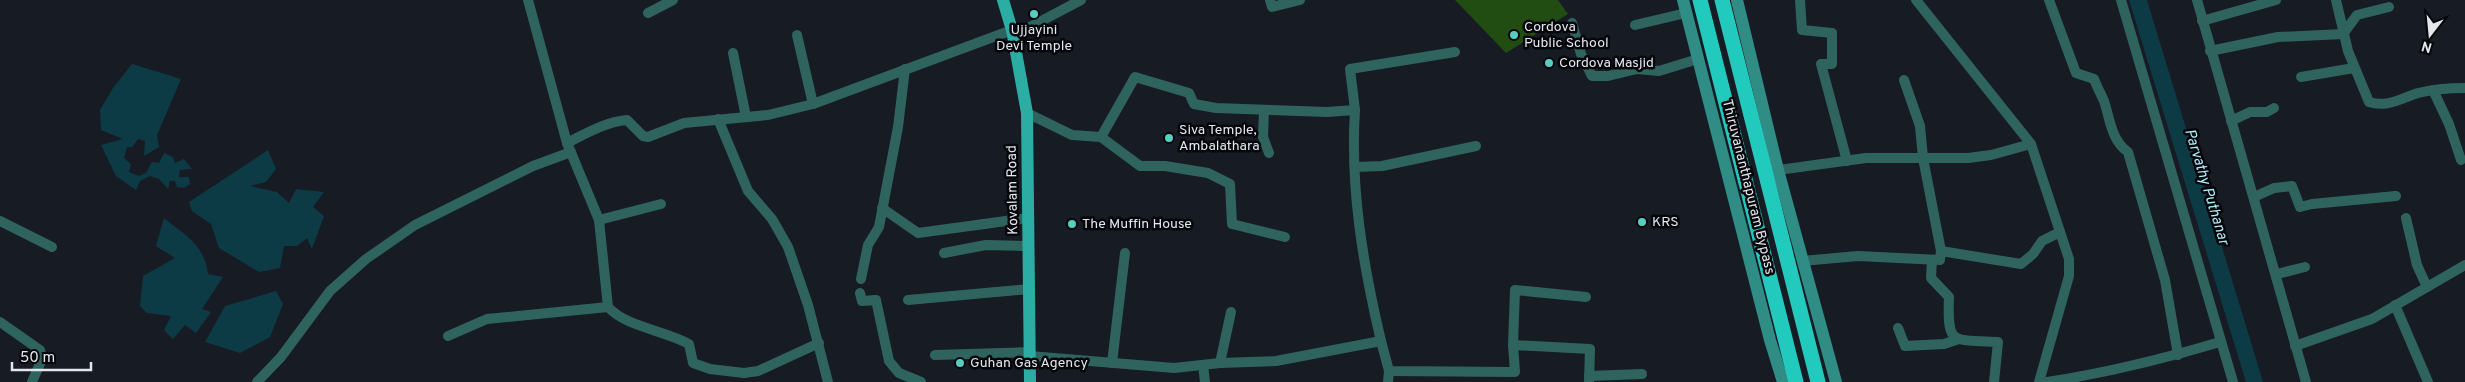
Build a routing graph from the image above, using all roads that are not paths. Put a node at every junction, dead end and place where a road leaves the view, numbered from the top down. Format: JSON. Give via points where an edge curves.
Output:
{"nodes":[{"id":1,"x":528,"y":0,"type":"edge"},
{"id":2,"x":673,"y":0,"type":"edge"},
{"id":3,"x":1003,"y":0,"type":"edge"},
{"id":4,"x":1081,"y":0,"type":"edge"},
{"id":5,"x":1270,"y":0,"type":"edge"},
{"id":6,"x":1300,"y":0,"type":"edge"},
{"id":7,"x":1683,"y":0,"type":"edge"},
{"id":8,"x":1700,"y":0,"type":"edge"},
{"id":9,"x":1722,"y":0,"type":"edge"},
{"id":10,"x":1736,"y":0,"type":"edge"},
{"id":11,"x":1800,"y":0,"type":"edge"},
{"id":12,"x":1916,"y":0,"type":"edge"},
{"id":13,"x":2049,"y":0,"type":"edge"},
{"id":14,"x":2121,"y":0,"type":"edge"},
{"id":15,"x":2197,"y":0,"type":"edge"},
{"id":16,"x":2276,"y":0,"type":"edge"},
{"id":17,"x":2336,"y":0,"type":"edge"},
{"id":18,"x":2389,"y":7,"type":"dead end"},
{"id":19,"x":648,"y":13,"type":"dead end"},
{"id":20,"x":1686,"y":14,"type":"junction"},
{"id":21,"x":2202,"y":21,"type":"junction"},
{"id":22,"x":1572,"y":22,"type":"dead end"},
{"id":23,"x":1635,"y":25,"type":"dead end"},
{"id":24,"x":1013,"y":33,"type":"junction"},
{"id":25,"x":2343,"y":34,"type":"junction"},
{"id":26,"x":797,"y":35,"type":"dead end"},
{"id":27,"x":2210,"y":51,"type":"junction"},
{"id":28,"x":1455,"y":52,"type":"dead end"},
{"id":29,"x":733,"y":53,"type":"dead end"},
{"id":30,"x":1698,"y":59,"type":"junction"},
{"id":31,"x":2354,"y":68,"type":"junction"},
{"id":32,"x":905,"y":69,"type":"junction"},
{"id":33,"x":2301,"y":77,"type":"dead end"},
{"id":34,"x":1904,"y":80,"type":"dead end"},
{"id":35,"x":2465,"y":88,"type":"edge"},
{"id":36,"x":2433,"y":90,"type":"junction"},
{"id":37,"x":813,"y":104,"type":"junction"},
{"id":38,"x":2274,"y":108,"type":"dead end"},
{"id":39,"x":1264,"y":110,"type":"junction"},
{"id":40,"x":1355,"y":110,"type":"junction"},
{"id":41,"x":1026,"y":113,"type":"junction"},
{"id":42,"x":746,"y":117,"type":"junction"},
{"id":43,"x":718,"y":119,"type":"junction"},
{"id":44,"x":2231,"y":121,"type":"junction"},
{"id":45,"x":1101,"y":137,"type":"junction"},
{"id":46,"x":2031,"y":144,"type":"junction"},
{"id":47,"x":1476,"y":146,"type":"dead end"},
{"id":48,"x":569,"y":148,"type":"junction"},
{"id":49,"x":1269,"y":153,"type":"dead end"},
{"id":50,"x":1923,"y":158,"type":"junction"},
{"id":51,"x":2462,"y":160,"type":"dead end"},
{"id":52,"x":1847,"y":161,"type":"junction"},
{"id":53,"x":1355,"y":167,"type":"junction"},
{"id":54,"x":1778,"y":170,"type":"junction"},
{"id":55,"x":2254,"y":196,"type":"junction"},
{"id":56,"x":2396,"y":196,"type":"dead end"},
{"id":57,"x":661,"y":204,"type":"dead end"},
{"id":58,"x":882,"y":208,"type":"junction"},
{"id":59,"x":1028,"y":218,"type":"junction"},
{"id":60,"x":2406,"y":218,"type":"dead end"},
{"id":61,"x":599,"y":220,"type":"junction"},
{"id":62,"x":0,"y":221,"type":"edge"},
{"id":63,"x":2060,"y":232,"type":"junction"},
{"id":64,"x":1285,"y":237,"type":"dead end"},
{"id":65,"x":1029,"y":246,"type":"junction"},
{"id":66,"x":52,"y":247,"type":"dead end"},
{"id":67,"x":1942,"y":250,"type":"junction"},
{"id":68,"x":1125,"y":252,"type":"dead end"},
{"id":69,"x":944,"y":253,"type":"dead end"},
{"id":70,"x":1802,"y":260,"type":"junction"},
{"id":71,"x":1932,"y":260,"type":"junction"},
{"id":72,"x":2465,"y":265,"type":"edge"},
{"id":73,"x":2305,"y":267,"type":"dead end"},
{"id":74,"x":2277,"y":274,"type":"junction"},
{"id":75,"x":861,"y":279,"type":"dead end"},
{"id":76,"x":2427,"y":288,"type":"junction"},
{"id":77,"x":1029,"y":289,"type":"junction"},
{"id":78,"x":860,"y":293,"type":"dead end"},
{"id":79,"x":1586,"y":297,"type":"dead end"},
{"id":80,"x":908,"y":300,"type":"dead end"},
{"id":81,"x":2394,"y":305,"type":"junction"},
{"id":82,"x":608,"y":307,"type":"junction"},
{"id":83,"x":1231,"y":312,"type":"dead end"},
{"id":84,"x":0,"y":322,"type":"edge"},
{"id":85,"x":1898,"y":328,"type":"dead end"},
{"id":86,"x":448,"y":336,"type":"dead end"},
{"id":87,"x":1959,"y":339,"type":"junction"},
{"id":88,"x":1381,"y":341,"type":"junction"},
{"id":89,"x":2220,"y":342,"type":"junction"},
{"id":90,"x":818,"y":343,"type":"junction"},
{"id":91,"x":1513,"y":345,"type":"junction"},
{"id":92,"x":2295,"y":346,"type":"junction"},
{"id":93,"x":1030,"y":354,"type":"junction"},
{"id":94,"x":935,"y":355,"type":"dead end"},
{"id":95,"x":2178,"y":355,"type":"junction"},
{"id":96,"x":1112,"y":363,"type":"junction"},
{"id":97,"x":1220,"y":363,"type":"junction"},
{"id":98,"x":1203,"y":365,"type":"junction"},
{"id":99,"x":1389,"y":371,"type":"junction"},
{"id":100,"x":1642,"y":374,"type":"dead end"},
{"id":101,"x":897,"y":378,"type":"edge"},
{"id":102,"x":1589,"y":379,"type":"edge"},
{"id":103,"x":32,"y":382,"type":"edge"},
{"id":104,"x":257,"y":382,"type":"edge"},
{"id":105,"x":828,"y":382,"type":"edge"},
{"id":106,"x":921,"y":382,"type":"edge"},
{"id":107,"x":1030,"y":382,"type":"edge"},
{"id":108,"x":1204,"y":382,"type":"edge"},
{"id":109,"x":1388,"y":382,"type":"edge"},
{"id":110,"x":1783,"y":382,"type":"edge"},
{"id":111,"x":1796,"y":382,"type":"edge"},
{"id":112,"x":1818,"y":382,"type":"edge"},
{"id":113,"x":1836,"y":382,"type":"edge"},
{"id":114,"x":1994,"y":382,"type":"edge"},
{"id":115,"x":2039,"y":382,"type":"edge"},
{"id":116,"x":2047,"y":382,"type":"edge"},
{"id":117,"x":2233,"y":382,"type":"edge"},
{"id":118,"x":2306,"y":382,"type":"edge"},
{"id":119,"x":2428,"y":382,"type":"edge"}],
"edges":[{"from":1,"to":48,"type":"street"},
{"from":2,"to":19,"type":"street"},
{"from":3,"to":24,"type":"main road","name":"Kovalam Road"},
{"from":4,"to":24,"type":"street"},
{"from":5,"to":6,"type":"street","via":[[1272,7]]},
{"from":7,"to":20,"type":"street","name":"Thiruvananthapuram Bypass"},
{"from":8,"to":111,"type":"highway","name":"Thiruvananthapuram Bypass"},
{"from":9,"to":112,"type":"highway","name":"Thiruvananthapuram Bypass"},
{"from":10,"to":54,"type":"street"},
{"from":11,"to":52,"type":"street","via":[[1802,30],[1832,33],[1832,64],[1821,64]]},
{"from":12,"to":46,"type":"street"},
{"from":13,"to":95,"type":"street","via":[[2076,74],[2094,79],[2114,134],[2128,152],[2165,280]]},
{"from":14,"to":89,"type":"street"},
{"from":15,"to":21,"type":"street"},
{"from":16,"to":21,"type":"street"},
{"from":17,"to":25,"type":"street"},
{"from":18,"to":25,"type":"street","via":[[2357,15]]},
{"from":20,"to":23,"type":"street"},
{"from":20,"to":30,"type":"street","name":"Thiruvananthapuram Bypass"},
{"from":21,"to":27,"type":"street"},
{"from":22,"to":30,"type":"street","via":[[1592,76],[1637,69],[1659,71]]},
{"from":24,"to":32,"type":"street"},
{"from":24,"to":41,"type":"main road","name":"Kovalam Road"},
{"from":25,"to":27,"type":"street","via":[[2278,37]]},
{"from":25,"to":31,"type":"street"},
{"from":26,"to":37,"type":"street"},
{"from":27,"to":44,"type":"street"},
{"from":28,"to":40,"type":"street","via":[[1350,69]]},
{"from":29,"to":42,"type":"street"},
{"from":30,"to":110,"type":"street","name":"Thiruvananthapuram Bypass"},
{"from":31,"to":33,"type":"street"},
{"from":31,"to":36,"type":"street","via":[[2369,102],[2377,105]]},
{"from":32,"to":37,"type":"street"},
{"from":32,"to":58,"type":"street","via":[[898,127]]},
{"from":34,"to":50,"type":"street","via":[[1920,126]]},
{"from":35,"to":36,"type":"street"},
{"from":36,"to":51,"type":"street"},
{"from":37,"to":42,"type":"street"},
{"from":38,"to":44,"type":"street","via":[[2267,112],[2250,112]]},
{"from":39,"to":40,"type":"street"},
{"from":39,"to":45,"type":"street","via":[[1194,104],[1189,93],[1135,77]]},
{"from":39,"to":49,"type":"street","via":[[1262,137]]},
{"from":40,"to":53,"type":"street"},
{"from":41,"to":45,"type":"street","via":[[1072,135]]},
{"from":41,"to":59,"type":"main road","name":"Kovalam Road"},
{"from":42,"to":43,"type":"street"},
{"from":43,"to":48,"type":"street","via":[[684,123],[648,137],[642,136],[627,120],[617,121],[604,124]]},
{"from":43,"to":90,"type":"street","via":[[748,191],[772,219],[788,247]]},
{"from":44,"to":55,"type":"street"},
{"from":45,"to":64,"type":"street","via":[[1140,166],[1165,166],[1208,173],[1230,184],[1232,224]]},
{"from":46,"to":50,"type":"street","via":[[1991,155]]},
{"from":46,"to":63,"type":"street"},
{"from":47,"to":53,"type":"street","via":[[1382,166]]},
{"from":48,"to":61,"type":"street"},
{"from":48,"to":104,"type":"street","via":[[424,221],[366,258],[330,291],[281,357]]},
{"from":50,"to":52,"type":"street"},
{"from":50,"to":67,"type":"street"},
{"from":52,"to":54,"type":"street"},
{"from":53,"to":88,"type":"street","via":[[1357,216],[1365,273]]},
{"from":54,"to":70,"type":"street"},
{"from":55,"to":56,"type":"street","via":[[2274,188],[2292,186],[2300,207]]},
{"from":55,"to":74,"type":"street"},
{"from":57,"to":61,"type":"street"},
{"from":58,"to":59,"type":"street","via":[[918,233]]},
{"from":58,"to":75,"type":"street","via":[[879,227],[868,245]]},
{"from":59,"to":65,"type":"main road","name":"Kovalam Road"},
{"from":60,"to":76,"type":"street","via":[[2417,265]]},
{"from":61,"to":82,"type":"street"},
{"from":62,"to":66,"type":"street"},
{"from":63,"to":67,"type":"street","via":[[2042,241],[2021,264]]},
{"from":63,"to":115,"type":"street","via":[[2069,259],[2069,276]]},
{"from":65,"to":69,"type":"street","via":[[986,245]]},
{"from":65,"to":77,"type":"main road","name":"Kovalam Road"},
{"from":67,"to":71,"type":"street","via":[[1940,260]]},
{"from":68,"to":96,"type":"street"},
{"from":70,"to":71,"type":"street","via":[[1858,256]]},
{"from":70,"to":113,"type":"street"},
{"from":71,"to":87,"type":"street","via":[[1931,278],[1949,297],[1948,328]]},
{"from":72,"to":76,"type":"street"},
{"from":73,"to":74,"type":"street"},
{"from":74,"to":92,"type":"street"},
{"from":76,"to":81,"type":"street"},
{"from":77,"to":80,"type":"street"},
{"from":77,"to":93,"type":"main road","name":"Kovalam Road"},
{"from":78,"to":101,"type":"street","via":[[862,301],[876,300],[889,361]]},
{"from":79,"to":91,"type":"street","via":[[1515,290]]},
{"from":81,"to":92,"type":"street","via":[[2356,326]]},
{"from":81,"to":119,"type":"street"},
{"from":82,"to":86,"type":"street","via":[[487,319]]},
{"from":82,"to":90,"type":"street","via":[[620,318],[689,344],[694,363],[710,369],[744,373],[758,370]]},
{"from":83,"to":97,"type":"street"},
{"from":84,"to":103,"type":"street","via":[[40,350],[42,359]]},
{"from":85,"to":87,"type":"street","via":[[1905,346],[1944,344]]},
{"from":87,"to":114,"type":"street","via":[[1998,342]]},
{"from":88,"to":97,"type":"street","via":[[1276,360]]},
{"from":88,"to":99,"type":"street"},
{"from":89,"to":95,"type":"street"},
{"from":89,"to":117,"type":"street"},
{"from":90,"to":105,"type":"street"},
{"from":91,"to":99,"type":"street","via":[[1515,372]]},
{"from":91,"to":102,"type":"street","via":[[1590,349]]},
{"from":92,"to":118,"type":"street"},
{"from":93,"to":94,"type":"street"},
{"from":93,"to":96,"type":"street"},
{"from":93,"to":107,"type":"main road","name":"Kovalam Road"},
{"from":95,"to":116,"type":"street"},
{"from":96,"to":98,"type":"street","via":[[1174,368]]},
{"from":97,"to":98,"type":"street"},
{"from":98,"to":108,"type":"street"},
{"from":99,"to":109,"type":"street"},
{"from":100,"to":102,"type":"street"},
{"from":101,"to":106,"type":"street"}]}
